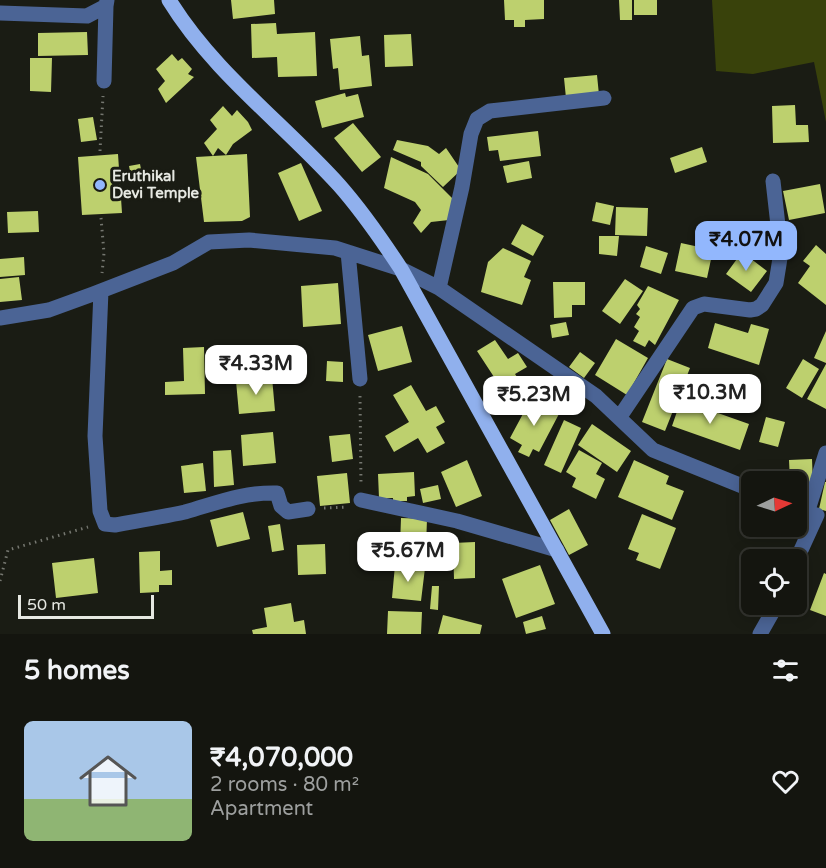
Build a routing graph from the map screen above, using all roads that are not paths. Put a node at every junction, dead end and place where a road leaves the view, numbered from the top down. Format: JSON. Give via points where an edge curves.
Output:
{"nodes":[{"id":1,"x":169,"y":0,"type":"edge"},
{"id":2,"x":107,"y":3,"type":"edge"},
{"id":3,"x":0,"y":14,"type":"edge"},
{"id":4,"x":104,"y":81,"type":"road end"},
{"id":5,"x":604,"y":98,"type":"dead end"},
{"id":6,"x":773,"y":181,"type":"dead end"},
{"id":7,"x":348,"y":252,"type":"junction"},
{"id":8,"x":401,"y":270,"type":"junction"},
{"id":9,"x":439,"y":288,"type":"junction"},
{"id":10,"x":101,"y":291,"type":"junction"},
{"id":11,"x":0,"y":318,"type":"edge"},
{"id":12,"x":360,"y":379,"type":"road end"},
{"id":13,"x":619,"y":418,"type":"junction"},
{"id":14,"x":826,"y":453,"type":"edge"},
{"id":15,"x":741,"y":486,"type":"edge"},
{"id":16,"x":361,"y":500,"type":"road end"},
{"id":17,"x":308,"y":509,"type":"road end"},
{"id":18,"x":812,"y":512,"type":"edge"},
{"id":19,"x":556,"y":549,"type":"junction"},
{"id":20,"x":800,"y":549,"type":"edge"},
{"id":21,"x":771,"y":615,"type":"edge"},
{"id":22,"x":603,"y":634,"type":"edge"},
{"id":23,"x":760,"y":634,"type":"edge"}],
"edges":[{"from":1,"to":8,"type":"main road","via":[[220,68],[339,185]]},
{"from":2,"to":3,"type":"street","via":[[87,16]]},
{"from":2,"to":4,"type":"street"},
{"from":5,"to":9,"type":"street","via":[[490,111],[477,119]]},
{"from":6,"to":13,"type":"street","via":[[781,252],[776,283],[767,298],[750,310],[704,304],[693,308]]},
{"from":7,"to":8,"type":"street"},
{"from":7,"to":10,"type":"street","via":[[249,240],[209,242],[173,263]]},
{"from":7,"to":12,"type":"street"},
{"from":8,"to":9,"type":"street"},
{"from":8,"to":19,"type":"main road"},
{"from":9,"to":13,"type":"street","via":[[596,396]]},
{"from":10,"to":11,"type":"street","via":[[49,310]]},
{"from":10,"to":17,"type":"street","via":[[95,436],[100,511],[105,524],[171,514],[235,496],[267,493],[277,493],[281,506],[288,512]]},
{"from":13,"to":15,"type":"street","via":[[653,450]]},
{"from":14,"to":18,"type":"street"},
{"from":16,"to":19,"type":"street","via":[[457,520]]},
{"from":18,"to":20,"type":"street"},
{"from":19,"to":22,"type":"main road"},
{"from":21,"to":23,"type":"street"}]}
